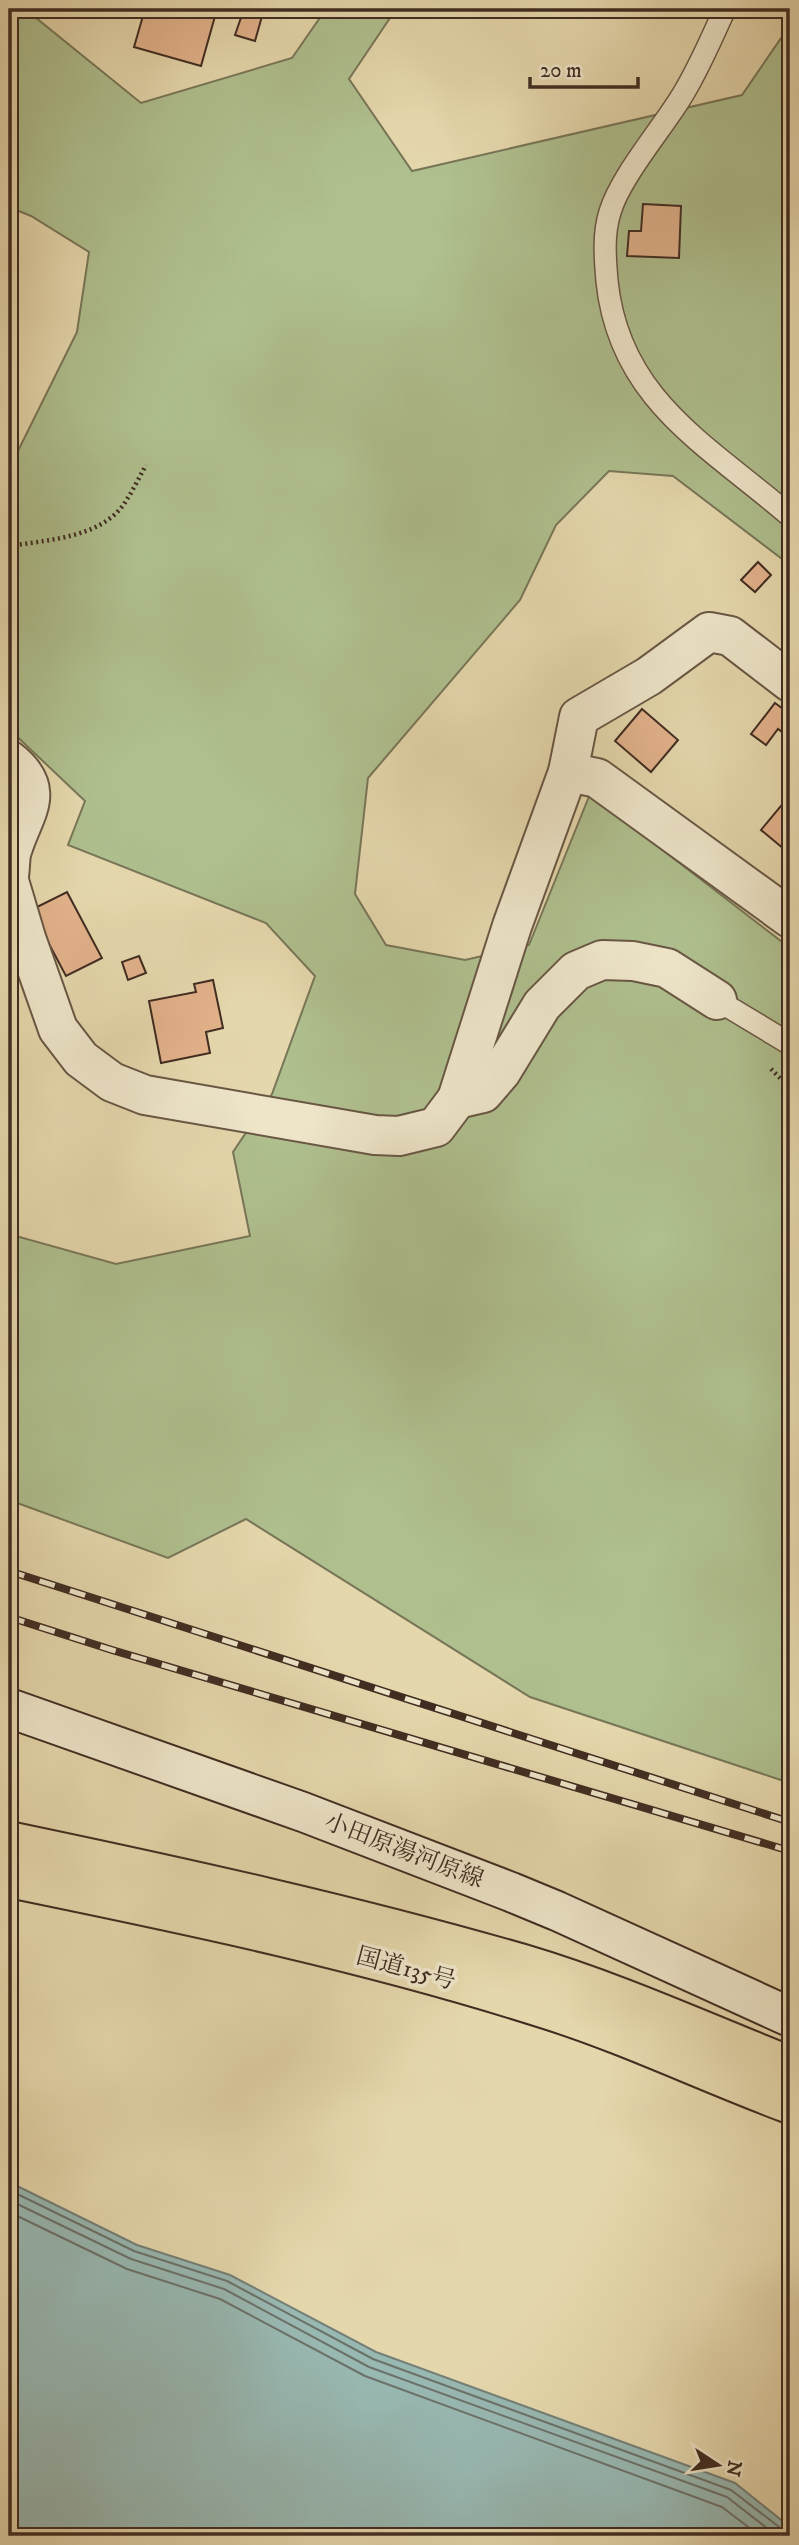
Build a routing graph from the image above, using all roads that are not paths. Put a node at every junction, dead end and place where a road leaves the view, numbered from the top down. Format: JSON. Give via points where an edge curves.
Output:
{"nodes":[{"id":1,"x":725,"y":9,"type":"edge"},
{"id":2,"x":790,"y":516,"type":"edge"},
{"id":3,"x":790,"y":682,"type":"edge"},
{"id":4,"x":9,"y":760,"type":"edge"},
{"id":5,"x":568,"y":772,"type":"junction"},
{"id":6,"x":9,"y":879,"type":"edge"},
{"id":7,"x":790,"y":918,"type":"edge"},
{"id":8,"x":717,"y":1000,"type":"joint"},
{"id":9,"x":790,"y":1044,"type":"edge"},
{"id":10,"x":457,"y":1099,"type":"junction"},
{"id":11,"x":9,"y":1708,"type":"edge"},
{"id":12,"x":9,"y":1841,"type":"edge"},
{"id":13,"x":9,"y":1878,"type":"edge"},
{"id":14,"x":790,"y":2017,"type":"edge"},
{"id":15,"x":790,"y":2066,"type":"edge"},
{"id":16,"x":790,"y":2104,"type":"edge"}],
"edges":[{"from":1,"to":2,"type":"lane","via":[[685,91],[610,211],[606,236],[609,298],[619,338],[659,405]]},
{"from":3,"to":5,"type":"street","via":[[730,636],[709,632],[649,676],[579,717]]},
{"from":4,"to":6,"type":"street","via":[[23,771],[31,787],[29,808],[11,854]]},
{"from":5,"to":7,"type":"street","via":[[597,778]]},
{"from":5,"to":10,"type":"street","via":[[512,926]]},
{"from":6,"to":10,"type":"street","via":[[58,1029],[81,1059],[112,1082],[145,1095],[375,1135],[399,1136],[436,1127]]},
{"from":8,"to":9,"type":"lane"},
{"from":8,"to":10,"type":"street","via":[[667,968],[602,960],[576,971],[542,1005],[483,1093]]},
{"from":11,"to":14,"type":"street","name":"小田原湯河原線","via":[[303,1812],[523,1897]]},
{"from":12,"to":15,"type":"highway","name":"国道135号","via":[[290,1904],[525,1965]]},
{"from":13,"to":16,"type":"highway","name":"国道135号","via":[[431,1975],[586,2023]]}]}
